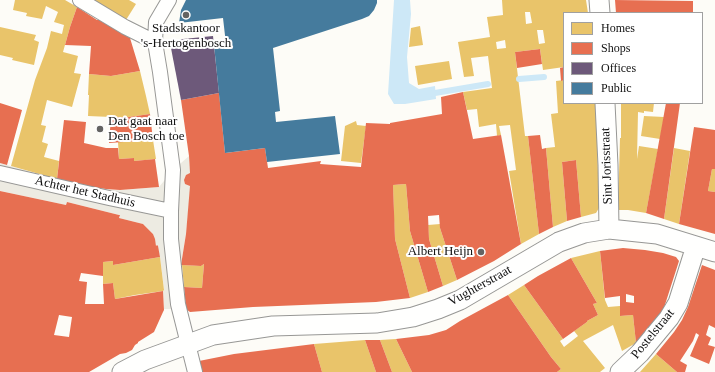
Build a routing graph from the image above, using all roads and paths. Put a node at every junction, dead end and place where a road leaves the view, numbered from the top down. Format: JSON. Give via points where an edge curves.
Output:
{"nodes":[{"id":1,"x":80,"y":0,"type":"edge"},
{"id":2,"x":169,"y":0,"type":"edge"},
{"id":3,"x":599,"y":0,"type":"edge"},
{"id":4,"x":600,"y":12,"type":"edge"},
{"id":5,"x":154,"y":42,"type":"junction"},
{"id":6,"x":605,"y":104,"type":"edge"},
{"id":7,"x":0,"y":173,"type":"edge"},
{"id":8,"x":171,"y":211,"type":"junction"},
{"id":9,"x":610,"y":229,"type":"junction"},
{"id":10,"x":696,"y":246,"type":"junction"},
{"id":11,"x":715,"y":252,"type":"edge"},
{"id":12,"x":188,"y":344,"type":"junction"},
{"id":13,"x":122,"y":372,"type":"edge"},
{"id":14,"x":195,"y":372,"type":"edge"},
{"id":15,"x":620,"y":372,"type":"edge"}],
"edges":[{"from":1,"to":5,"type":"street"},
{"from":2,"to":5,"type":"street","via":[[156,22]]},
{"from":3,"to":4,"type":"street"},
{"from":5,"to":8,"type":"street","via":[[173,170]]},
{"from":6,"to":9,"type":"street","name":"Sint Jorisstraat"},
{"from":7,"to":8,"type":"street","name":"Achter het Stadhuis"},
{"from":8,"to":12,"type":"street","via":[[171,239],[178,304]]},
{"from":9,"to":10,"type":"street","name":"Vughterstraat","via":[[657,234]]},
{"from":9,"to":12,"type":"street","name":"Vughterstraat","via":[[584,233],[559,242],[460,300],[413,317],[377,323],[273,326],[213,335]]},
{"from":10,"to":11,"type":"street","name":"Vughterstraat"},
{"from":10,"to":15,"type":"street","name":"Postelstraat","via":[[678,303],[670,318]]},
{"from":12,"to":13,"type":"street","name":"Vughterstraat","via":[[145,360]]},
{"from":12,"to":14,"type":"street"}]}
